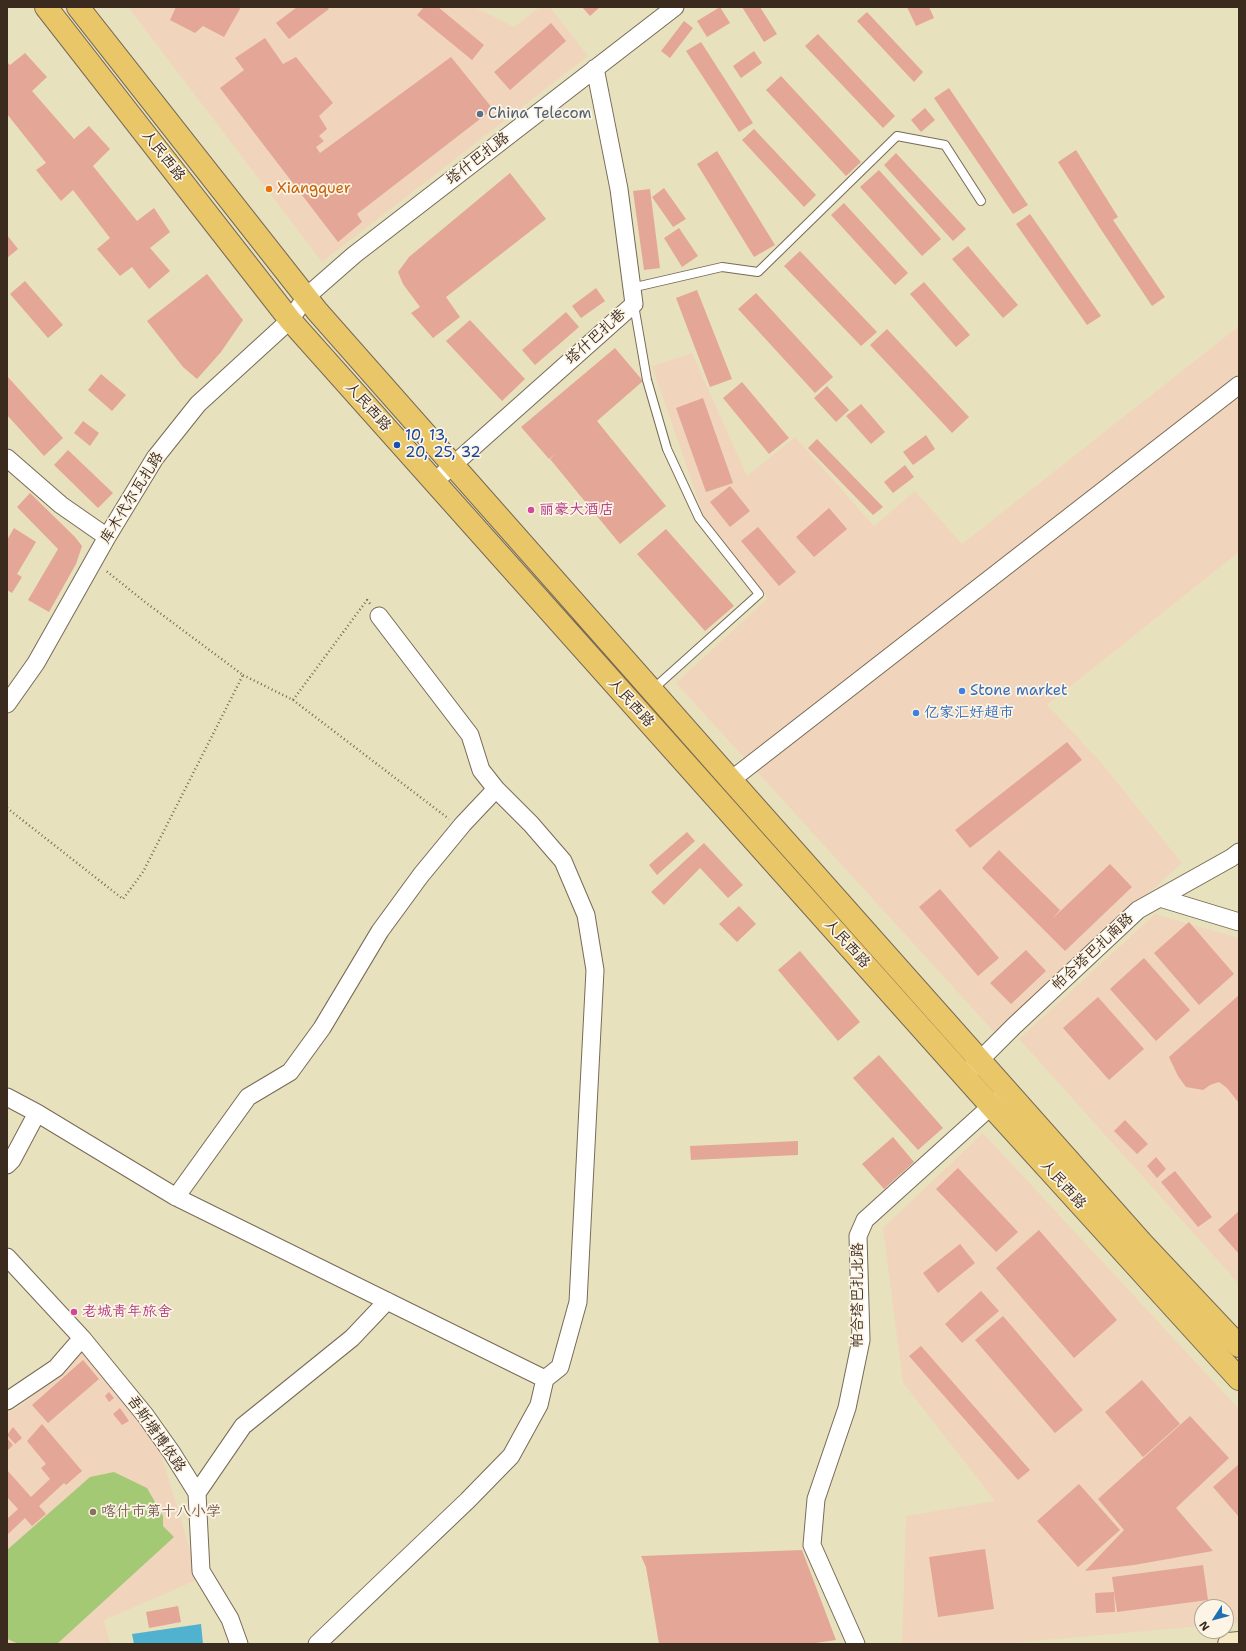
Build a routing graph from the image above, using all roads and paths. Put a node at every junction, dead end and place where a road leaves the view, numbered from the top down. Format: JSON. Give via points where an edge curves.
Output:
{"nodes":[{"id":1,"x":46,"y":7,"type":"edge"},
{"id":2,"x":78,"y":7,"type":"edge"},
{"id":3,"x":675,"y":7,"type":"edge"},
{"id":4,"x":595,"y":68,"type":"junction"},
{"id":5,"x":981,"y":201,"type":"dead end"},
{"id":6,"x":633,"y":296,"type":"junction"},
{"id":7,"x":306,"y":297,"type":"junction"},
{"id":8,"x":290,"y":320,"type":"junction"},
{"id":9,"x":1239,"y":385,"type":"edge"},
{"id":10,"x":7,"y":458,"type":"edge"},
{"id":11,"x":453,"y":465,"type":"junction"},
{"id":12,"x":434,"y":482,"type":"junction"},
{"id":13,"x":107,"y":537,"type":"junction"},
{"id":14,"x":94,"y":560,"type":"junction"},
{"id":15,"x":379,"y":616,"type":"joint"},
{"id":16,"x":243,"y":675,"type":"junction"},
{"id":17,"x":651,"y":690,"type":"junction"},
{"id":18,"x":293,"y":700,"type":"junction"},
{"id":19,"x":7,"y":704,"type":"edge"},
{"id":20,"x":730,"y":780,"type":"junction"},
{"id":21,"x":496,"y":789,"type":"junction"},
{"id":22,"x":7,"y":808,"type":"edge"},
{"id":23,"x":460,"y":828,"type":"junction"},
{"id":24,"x":1239,"y":852,"type":"edge"},
{"id":25,"x":1160,"y":898,"type":"junction"},
{"id":26,"x":1239,"y":922,"type":"edge"},
{"id":27,"x":980,"y":1060,"type":"junction"},
{"id":28,"x":964,"y":1076,"type":"junction"},
{"id":29,"x":1008,"y":1092,"type":"junction"},
{"id":30,"x":7,"y":1097,"type":"edge"},
{"id":31,"x":991,"y":1106,"type":"junction"},
{"id":32,"x":37,"y":1113,"type":"junction"},
{"id":33,"x":7,"y":1165,"type":"edge"},
{"id":34,"x":176,"y":1197,"type":"junction"},
{"id":35,"x":7,"y":1257,"type":"edge"},
{"id":36,"x":387,"y":1301,"type":"junction"},
{"id":37,"x":82,"y":1338,"type":"junction"},
{"id":38,"x":1239,"y":1346,"type":"edge"},
{"id":39,"x":545,"y":1379,"type":"junction"},
{"id":40,"x":1239,"y":1379,"type":"edge"},
{"id":41,"x":7,"y":1402,"type":"edge"},
{"id":42,"x":197,"y":1493,"type":"junction"},
{"id":43,"x":1239,"y":1643,"type":"edge"},
{"id":44,"x":239,"y":1644,"type":"edge"},
{"id":45,"x":317,"y":1644,"type":"edge"},
{"id":46,"x":856,"y":1644,"type":"edge"},
{"id":47,"x":1229,"y":1644,"type":"edge"}],
"edges":[{"from":1,"to":8,"type":"main road","name":"人民西路"},
{"from":2,"to":7,"type":"main road","name":"人民西路"},
{"from":3,"to":4,"type":"street","name":"塔什巴扎路"},
{"from":4,"to":6,"type":"street","name":"塔什巴扎巷","via":[[619,188]]},
{"from":4,"to":7,"type":"street","name":"塔什巴扎路","via":[[354,255]]},
{"from":5,"to":6,"type":"lane","via":[[945,145],[897,136],[758,272],[722,267]]},
{"from":6,"to":11,"type":"street","name":"塔什巴扎巷"},
{"from":6,"to":17,"type":"lane","via":[[647,380],[667,449],[699,518],[759,594]]},
{"from":7,"to":8,"type":"street","name":"塔什巴扎路"},
{"from":7,"to":11,"type":"main road","name":"人民西路"},
{"from":8,"to":12,"type":"main road","name":"人民西路"},
{"from":8,"to":13,"type":"street","name":"库木代尔瓦扎路","via":[[198,404],[155,458]]},
{"from":9,"to":20,"type":"street"},
{"from":10,"to":13,"type":"street","via":[[61,505]]},
{"from":11,"to":12,"type":"street","name":"塔什巴扎巷"},
{"from":11,"to":17,"type":"main road","name":"人民西路"},
{"from":12,"to":28,"type":"main road","name":"人民西路"},
{"from":13,"to":14,"type":"street","name":"库木代尔瓦扎路"},
{"from":14,"to":16,"type":"path","via":[[145,602]]},
{"from":14,"to":19,"type":"street","name":"库木代尔瓦扎路","via":[[36,663]]},
{"from":15,"to":18,"type":"path","via":[[367,600]]},
{"from":15,"to":21,"type":"street","via":[[470,735],[481,770]]},
{"from":16,"to":18,"type":"path"},
{"from":16,"to":22,"type":"path","via":[[143,872],[124,899]]},
{"from":17,"to":20,"type":"main road","name":"人民西路"},
{"from":18,"to":23,"type":"path"},
{"from":20,"to":27,"type":"main road","name":"人民西路"},
{"from":21,"to":23,"type":"street"},
{"from":21,"to":39,"type":"street","via":[[563,861],[586,915],[595,970],[578,1302],[560,1366]]},
{"from":23,"to":34,"type":"street","via":[[380,931],[322,1028],[290,1072],[248,1097]]},
{"from":24,"to":25,"type":"street","name":"帕合塔巴扎南路"},
{"from":25,"to":26,"type":"street"},
{"from":25,"to":27,"type":"street","name":"帕合塔巴扎南路","via":[[1138,910]]},
{"from":27,"to":28,"type":"street","name":"帕合塔巴扎南路"},
{"from":27,"to":29,"type":"main road","name":"人民西路"},
{"from":28,"to":31,"type":"main road","name":"人民西路"},
{"from":29,"to":31,"type":"street","name":"帕合塔巴扎北路"},
{"from":29,"to":38,"type":"main road","name":"人民西路","via":[[1142,1243]]},
{"from":30,"to":32,"type":"street"},
{"from":31,"to":40,"type":"main road","name":"人民西路"},
{"from":31,"to":46,"type":"street","name":"帕合塔巴扎北路","via":[[865,1220],[858,1236],[861,1340],[847,1408],[816,1499],[812,1545]]},
{"from":32,"to":33,"type":"street"},
{"from":32,"to":34,"type":"street"},
{"from":34,"to":36,"type":"street"},
{"from":35,"to":37,"type":"street","name":"吾斯塘博依路"},
{"from":36,"to":39,"type":"street"},
{"from":36,"to":42,"type":"street","via":[[352,1338],[243,1426]]},
{"from":37,"to":41,"type":"street","via":[[56,1368]]},
{"from":37,"to":42,"type":"street","name":"吾斯塘博依路","via":[[145,1415]]},
{"from":39,"to":45,"type":"street","via":[[539,1405],[511,1456]]},
{"from":42,"to":44,"type":"street","name":"吾斯塘博依路","via":[[201,1571],[230,1619]]},
{"from":43,"to":47,"type":"main road"}]}
